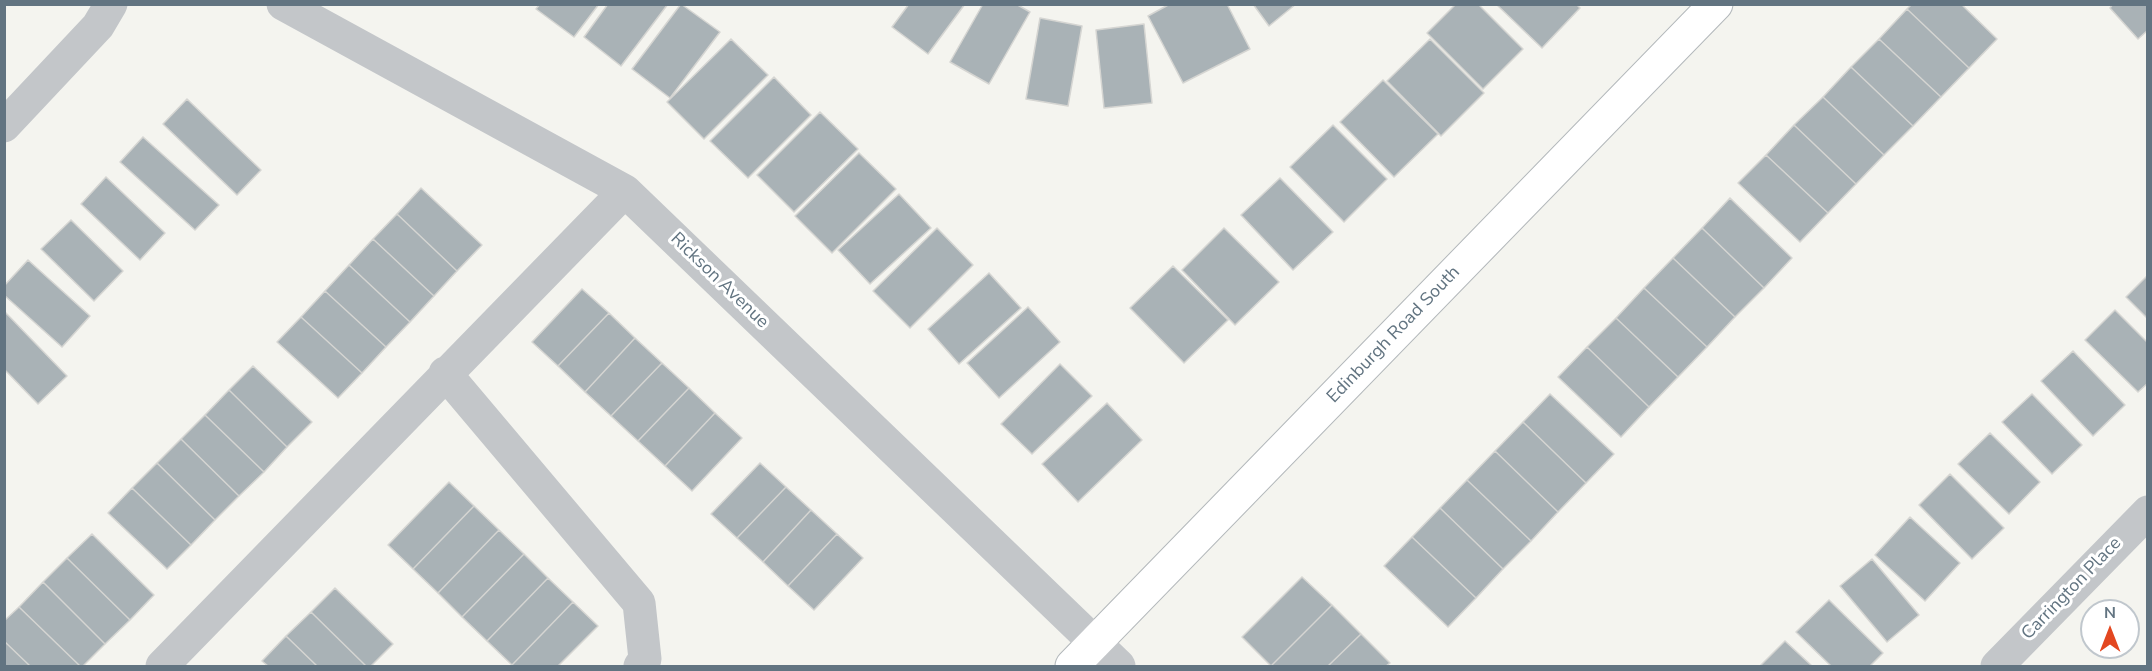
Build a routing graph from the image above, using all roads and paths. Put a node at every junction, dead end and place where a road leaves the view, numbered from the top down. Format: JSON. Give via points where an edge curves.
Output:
{"nodes":[{"id":1,"x":111,"y":4,"type":"edge"},
{"id":2,"x":283,"y":4,"type":"edge"},
{"id":3,"x":1716,"y":4,"type":"edge"},
{"id":4,"x":4,"y":126,"type":"edge"},
{"id":5,"x":625,"y":191,"type":"junction"},
{"id":6,"x":445,"y":373,"type":"junction"},
{"id":7,"x":2148,"y":512,"type":"edge"},
{"id":8,"x":1094,"y":643,"type":"junction"},
{"id":9,"x":162,"y":666,"type":"edge"},
{"id":10,"x":640,"y":666,"type":"edge"},
{"id":11,"x":1072,"y":666,"type":"edge"},
{"id":12,"x":1119,"y":666,"type":"edge"},
{"id":13,"x":1997,"y":666,"type":"edge"}],
"edges":[{"from":1,"to":4,"type":"street","via":[[98,26]]},
{"from":2,"to":5,"type":"street","name":"Rickson Avenue"},
{"from":3,"to":8,"type":"main road","name":"Edinburgh Road South"},
{"from":5,"to":6,"type":"street"},
{"from":5,"to":8,"type":"street","name":"Rickson Avenue"},
{"from":6,"to":9,"type":"street"},
{"from":6,"to":10,"type":"street","via":[[639,603],[645,659]]},
{"from":7,"to":13,"type":"street","name":"Carrington Place"},
{"from":8,"to":11,"type":"main road","name":"Edinburgh Road South"},
{"from":8,"to":12,"type":"street"}]}
